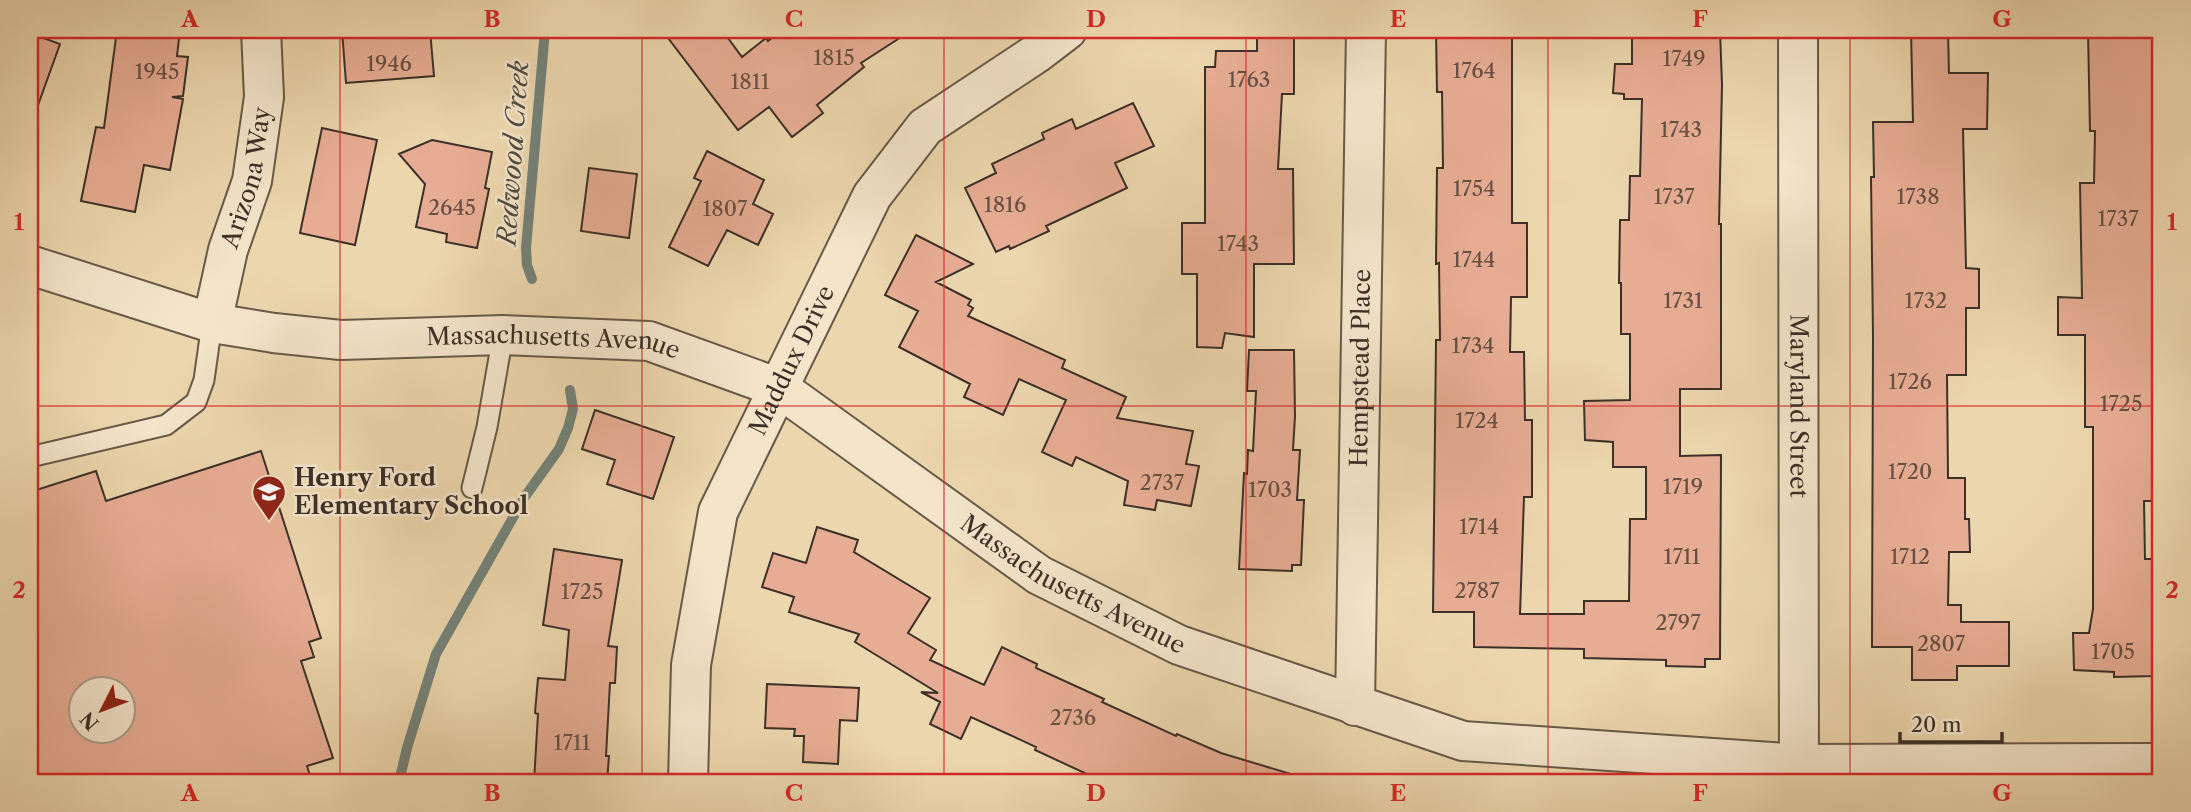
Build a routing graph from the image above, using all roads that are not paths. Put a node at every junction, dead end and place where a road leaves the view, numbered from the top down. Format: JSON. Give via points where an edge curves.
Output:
{"nodes":[{"id":1,"x":261,"y":30,"type":"edge"},
{"id":2,"x":1067,"y":30,"type":"edge"},
{"id":3,"x":1366,"y":30,"type":"edge"},
{"id":4,"x":1798,"y":30,"type":"edge"},
{"id":5,"x":30,"y":265,"type":"edge"},
{"id":6,"x":212,"y":323,"type":"junction"},
{"id":7,"x":503,"y":335,"type":"junction"},
{"id":8,"x":779,"y":388,"type":"junction"},
{"id":9,"x":30,"y":457,"type":"edge"},
{"id":10,"x":472,"y":488,"type":"dead end"},
{"id":11,"x":1355,"y":706,"type":"junction"},
{"id":12,"x":2161,"y":763,"type":"edge"},
{"id":13,"x":1800,"y":773,"type":"edge"},
{"id":14,"x":688,"y":782,"type":"edge"}],
"edges":[{"from":1,"to":6,"type":"street","name":"Arizona Way","via":[[264,97],[252,181],[228,250]]},
{"from":2,"to":8,"type":"street","name":"Maddux Drive","via":[[925,127],[872,196]]},
{"from":3,"to":11,"type":"street","name":"Hempstead Place"},
{"from":4,"to":13,"type":"street","name":"Maryland Street"},
{"from":5,"to":6,"type":"street","name":"Massachusetts Avenue"},
{"from":6,"to":7,"type":"street","name":"Massachusetts Avenue","via":[[341,340]]},
{"from":6,"to":9,"type":"lane","via":[[204,380],[196,401],[166,425]]},
{"from":7,"to":8,"type":"street","name":"Massachusetts Avenue","via":[[649,341]]},
{"from":7,"to":10,"type":"lane"},
{"from":8,"to":11,"type":"street","name":"Massachusetts Avenue","via":[[1039,575],[1179,645]]},
{"from":8,"to":14,"type":"street","name":"Maddux Drive","via":[[718,512],[691,665]]},
{"from":11,"to":13,"type":"street","name":"Massachusetts Avenue","via":[[1462,741]]},
{"from":12,"to":13,"type":"street","name":"Massachusetts Avenue"}]}
